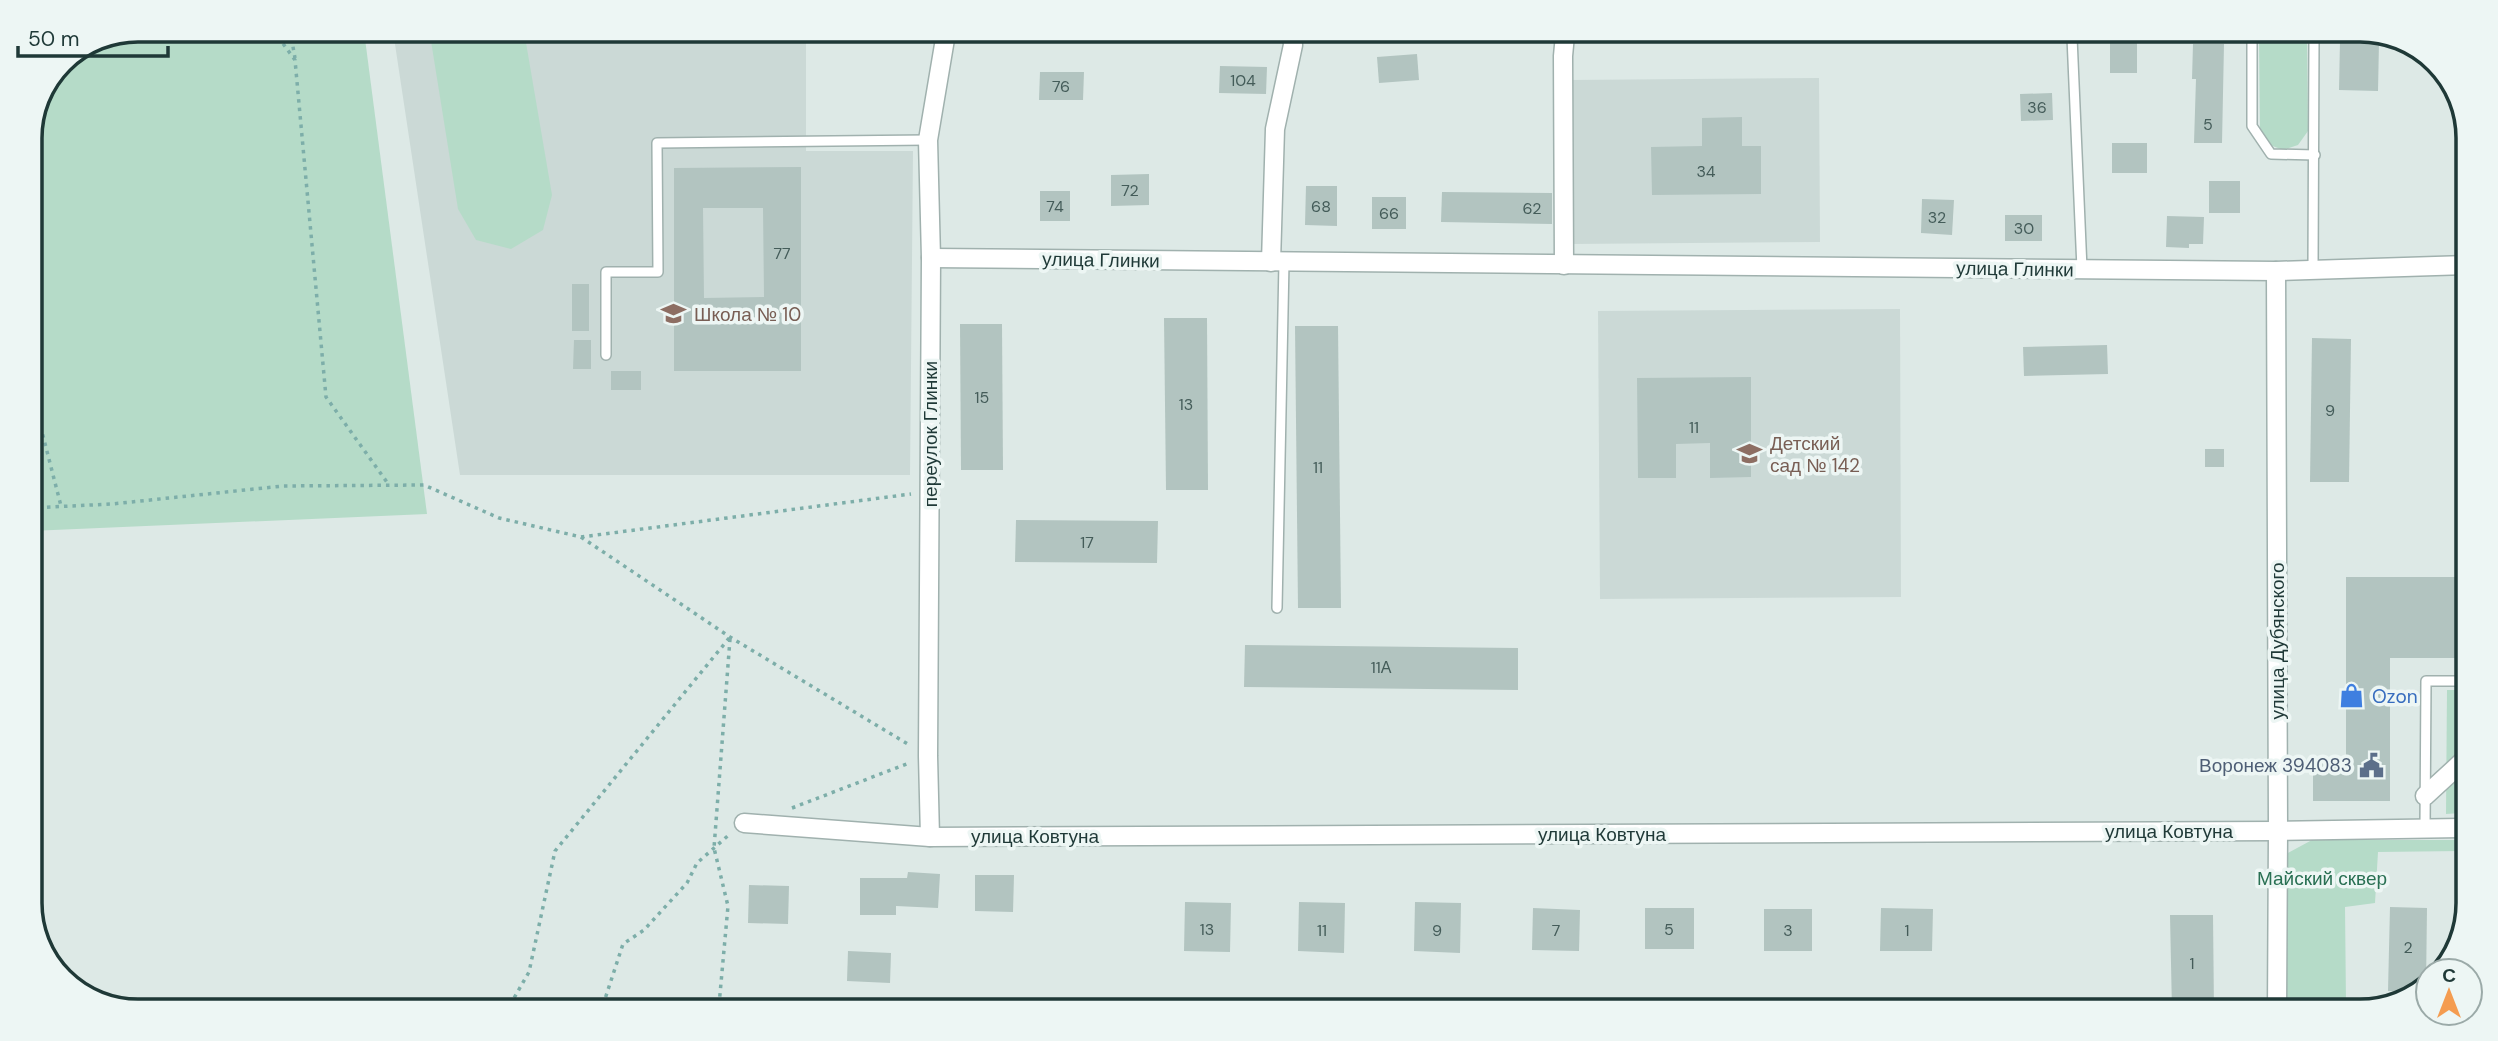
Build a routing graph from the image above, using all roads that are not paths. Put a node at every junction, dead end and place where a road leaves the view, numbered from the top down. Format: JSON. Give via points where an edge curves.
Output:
{"nodes":[{"id":1,"x":944,"y":42,"type":"edge"},
{"id":2,"x":1293,"y":42,"type":"edge"},
{"id":3,"x":1565,"y":42,"type":"edge"},
{"id":4,"x":2071,"y":42,"type":"edge"},
{"id":5,"x":2252,"y":42,"type":"edge"},
{"id":6,"x":2314,"y":42,"type":"edge"},
{"id":7,"x":928,"y":140,"type":"junction"},
{"id":8,"x":2315,"y":155,"type":"junction"},
{"id":9,"x":930,"y":258,"type":"junction"},
{"id":10,"x":1278,"y":262,"type":"junction"},
{"id":11,"x":1564,"y":265,"type":"junction"},
{"id":12,"x":2456,"y":265,"type":"edge"},
{"id":13,"x":2082,"y":270,"type":"junction"},
{"id":14,"x":2313,"y":270,"type":"junction"},
{"id":15,"x":2276,"y":271,"type":"junction"},
{"id":16,"x":606,"y":355,"type":"dead end"},
{"id":17,"x":1278,"y":608,"type":"dead end"},
{"id":18,"x":2456,"y":681,"type":"edge"},
{"id":19,"x":2456,"y":768,"type":"edge"},
{"id":20,"x":2425,"y":796,"type":"junction"},
{"id":21,"x":744,"y":823,"type":"road end"},
{"id":22,"x":2425,"y":828,"type":"junction"},
{"id":23,"x":2456,"y":828,"type":"edge"},
{"id":24,"x":2278,"y":831,"type":"junction"},
{"id":25,"x":930,"y":837,"type":"junction"},
{"id":26,"x":2277,"y":999,"type":"edge"}],
"edges":[{"from":1,"to":7,"type":"street","name":"переулок Глинки"},
{"from":2,"to":10,"type":"street","via":[[1275,129]]},
{"from":3,"to":11,"type":"street"},
{"from":4,"to":13,"type":"lane"},
{"from":5,"to":8,"type":"lane","via":[[2252,126],[2271,154]]},
{"from":6,"to":8,"type":"lane"},
{"from":7,"to":9,"type":"street","name":"переулок Глинки"},
{"from":7,"to":16,"type":"lane","via":[[657,143],[658,272],[606,271]]},
{"from":8,"to":14,"type":"lane"},
{"from":9,"to":10,"type":"street","name":"улица Глинки"},
{"from":9,"to":25,"type":"street","name":"переулок Глинки"},
{"from":10,"to":11,"type":"street","name":"улица Глинки"},
{"from":10,"to":17,"type":"lane"},
{"from":11,"to":13,"type":"street","name":"улица Глинки"},
{"from":12,"to":14,"type":"street","name":"улица Глинки"},
{"from":13,"to":15,"type":"street","name":"улица Глинки"},
{"from":14,"to":15,"type":"street","name":"улица Глинки"},
{"from":15,"to":24,"type":"street","name":"улица Дубянского"},
{"from":18,"to":20,"type":"lane","via":[[2426,681]]},
{"from":19,"to":20,"type":"street"},
{"from":20,"to":22,"type":"lane"},
{"from":21,"to":25,"type":"street","name":"улица Ковтуна"},
{"from":22,"to":23,"type":"street","name":"улица Ковтуна"},
{"from":22,"to":24,"type":"street","name":"улица Ковтуна"},
{"from":24,"to":25,"type":"street","name":"улица Ковтуна"},
{"from":24,"to":26,"type":"street","name":"улица Дубянского"}]}
